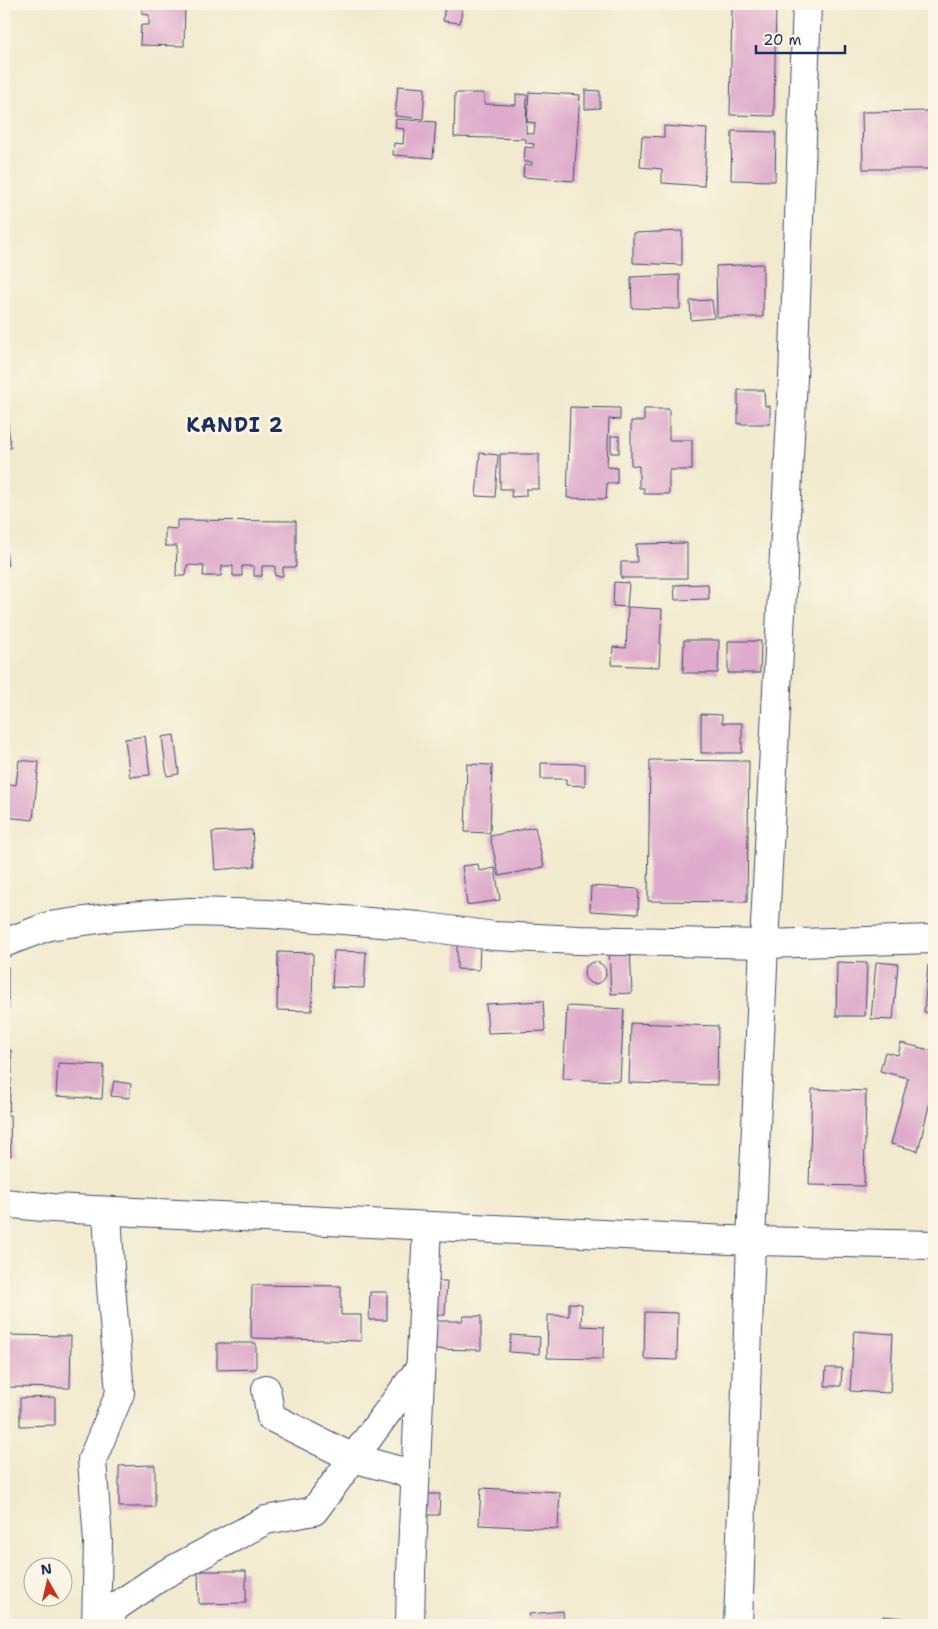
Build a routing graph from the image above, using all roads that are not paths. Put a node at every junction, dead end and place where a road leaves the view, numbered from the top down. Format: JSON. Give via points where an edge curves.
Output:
{"nodes":[{"id":1,"x":807,"y":4,"type":"edge"},
{"id":2,"x":934,"y":939,"type":"edge"},
{"id":3,"x":4,"y":943,"type":"edge"},
{"id":4,"x":764,"y":944,"type":"junction"},
{"id":5,"x":4,"y":1203,"type":"edge"},
{"id":6,"x":107,"y":1211,"type":"junction"},
{"id":7,"x":427,"y":1226,"type":"junction"},
{"id":8,"x":750,"y":1241,"type":"junction"},
{"id":9,"x":934,"y":1244,"type":"edge"},
{"id":10,"x":420,"y":1368,"type":"junction"},
{"id":11,"x":266,"y":1389,"type":"dead end"},
{"id":12,"x":353,"y":1458,"type":"junction"},
{"id":13,"x":415,"y":1476,"type":"junction"},
{"id":14,"x":96,"y":1625,"type":"edge"},
{"id":15,"x":103,"y":1625,"type":"edge"},
{"id":16,"x":410,"y":1625,"type":"edge"},
{"id":17,"x":738,"y":1625,"type":"edge"}],
"edges":[{"from":1,"to":4,"type":"street","via":[[794,378]]},
{"from":2,"to":4,"type":"street"},
{"from":3,"to":4,"type":"street","via":[[49,926],[113,917],[190,912],[268,914],[419,926],[494,936]]},
{"from":4,"to":8,"type":"street"},
{"from":5,"to":6,"type":"street"},
{"from":6,"to":7,"type":"street"},
{"from":6,"to":14,"type":"street","via":[[120,1393],[92,1460],[98,1542]]},
{"from":7,"to":8,"type":"street"},
{"from":7,"to":10,"type":"street"},
{"from":8,"to":9,"type":"street"},
{"from":8,"to":17,"type":"street"},
{"from":10,"to":12,"type":"street"},
{"from":10,"to":13,"type":"street"},
{"from":11,"to":12,"type":"street","via":[[271,1417]]},
{"from":12,"to":13,"type":"street"},
{"from":12,"to":15,"type":"street","via":[[314,1511],[266,1520],[163,1575],[117,1606]]},
{"from":13,"to":16,"type":"street"}]}
